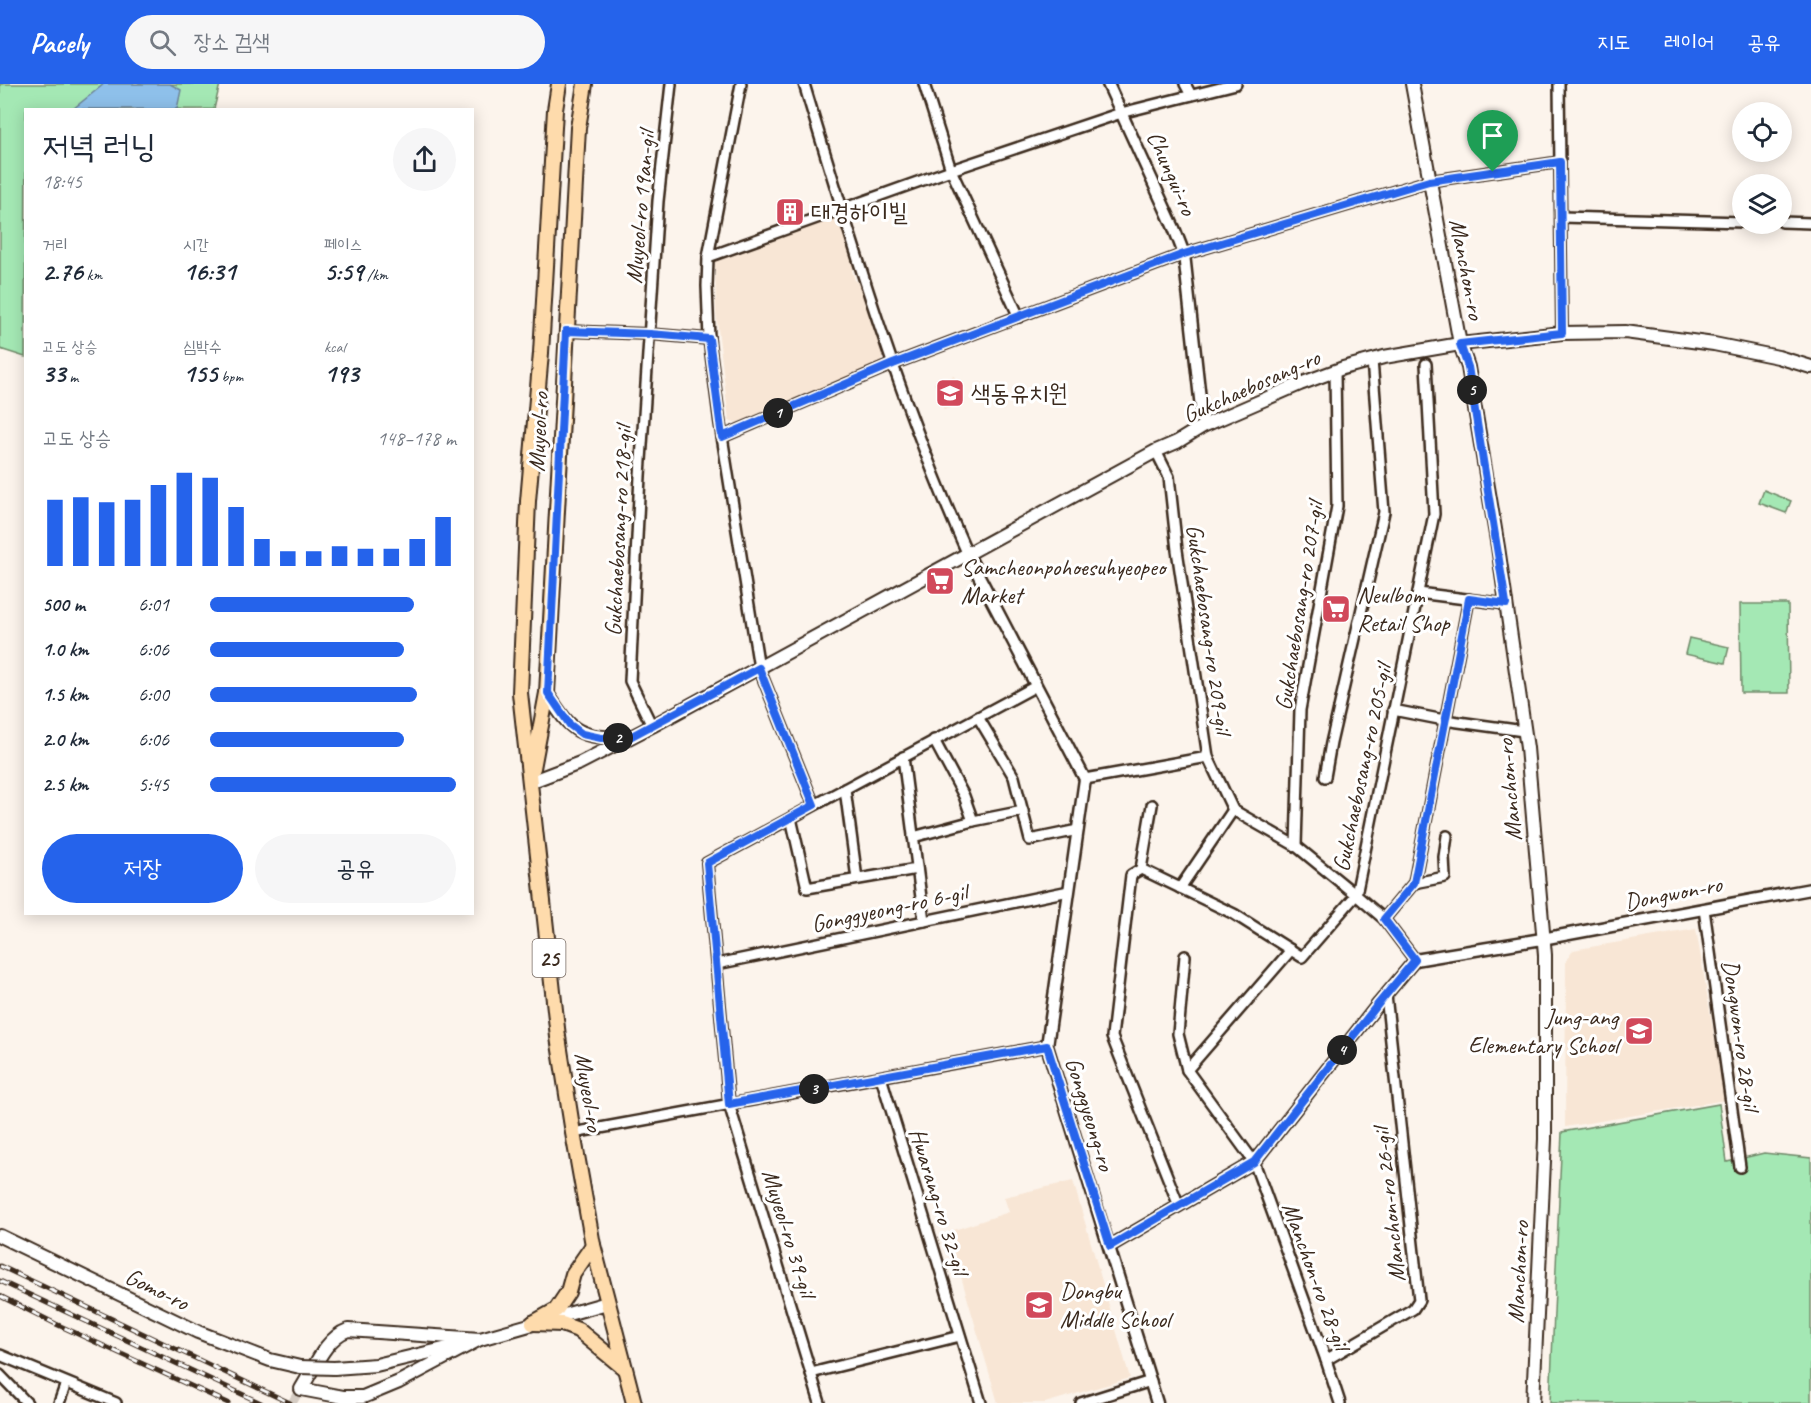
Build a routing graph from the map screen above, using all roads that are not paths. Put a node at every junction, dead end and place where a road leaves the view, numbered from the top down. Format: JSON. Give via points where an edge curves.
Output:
{"nodes":[{"id":1,"x":560,"y":84,"type":"edge"},
{"id":2,"x":585,"y":84,"type":"edge"},
{"id":3,"x":671,"y":84,"type":"edge"},
{"id":4,"x":741,"y":84,"type":"edge"},
{"id":5,"x":804,"y":84,"type":"edge"},
{"id":6,"x":924,"y":84,"type":"edge"},
{"id":7,"x":1108,"y":84,"type":"edge"},
{"id":8,"x":1185,"y":84,"type":"edge"},
{"id":9,"x":1236,"y":84,"type":"edge"},
{"id":10,"x":1412,"y":84,"type":"edge"},
{"id":11,"x":1559,"y":84,"type":"edge"},
{"id":12,"x":1191,"y":95,"type":"junction"},
{"id":13,"x":1121,"y":113,"type":"junction"},
{"id":14,"x":1560,"y":162,"type":"junction"},
{"id":15,"x":951,"y":170,"type":"junction"},
{"id":16,"x":1429,"y":181,"type":"junction"},
{"id":17,"x":842,"y":208,"type":"junction"},
{"id":18,"x":1561,"y":217,"type":"junction"},
{"id":19,"x":1732,"y":221,"type":"edge"},
{"id":20,"x":1792,"y":222,"type":"edge"},
{"id":21,"x":1811,"y":223,"type":"edge"},
{"id":22,"x":1184,"y":254,"type":"junction"},
{"id":23,"x":708,"y":257,"type":"junction"},
{"id":24,"x":1019,"y":316,"type":"junction"},
{"id":25,"x":566,"y":331,"type":"junction"},
{"id":26,"x":1562,"y":333,"type":"junction"},
{"id":27,"x":650,"y":334,"type":"junction"},
{"id":28,"x":709,"y":339,"type":"junction"},
{"id":29,"x":1460,"y":344,"type":"junction"},
{"id":30,"x":1372,"y":360,"type":"junction"},
{"id":31,"x":893,"y":364,"type":"junction"},
{"id":32,"x":1426,"y":364,"type":"dead end"},
{"id":33,"x":1811,"y":367,"type":"edge"},
{"id":34,"x":1335,"y":371,"type":"junction"},
{"id":35,"x":1203,"y":426,"type":"junction"},
{"id":36,"x":722,"y":437,"type":"junction"},
{"id":37,"x":1156,"y":451,"type":"junction"},
{"id":38,"x":968,"y":555,"type":"junction"},
{"id":39,"x":1418,"y":594,"type":"junction"},
{"id":40,"x":1469,"y":599,"type":"junction"},
{"id":41,"x":1506,"y":604,"type":"junction"},
{"id":42,"x":759,"y":668,"type":"junction"},
{"id":43,"x":1036,"y":686,"type":"junction"},
{"id":44,"x":548,"y":693,"type":"junction"},
{"id":45,"x":1394,"y":710,"type":"junction"},
{"id":46,"x":978,"y":717,"type":"junction"},
{"id":47,"x":1444,"y":720,"type":"junction"},
{"id":48,"x":652,"y":726,"type":"junction"},
{"id":49,"x":1524,"y":731,"type":"junction"},
{"id":50,"x":628,"y":738,"type":"junction"},
{"id":51,"x":934,"y":740,"type":"junction"},
{"id":52,"x":903,"y":757,"type":"junction"},
{"id":53,"x":1208,"y":757,"type":"junction"},
{"id":54,"x":1325,"y":777,"type":"dead end"},
{"id":55,"x":1085,"y":779,"type":"junction"},
{"id":56,"x":530,"y":782,"type":"junction"},
{"id":57,"x":845,"y":789,"type":"junction"},
{"id":58,"x":814,"y":805,"type":"junction"},
{"id":59,"x":1152,"y":805,"type":"dead end"},
{"id":60,"x":1233,"y":810,"type":"junction"},
{"id":61,"x":1023,"y":811,"type":"junction"},
{"id":62,"x":791,"y":818,"type":"junction"},
{"id":63,"x":974,"y":821,"type":"junction"},
{"id":64,"x":1078,"y":830,"type":"junction"},
{"id":65,"x":1447,"y":836,"type":"dead end"},
{"id":66,"x":913,"y":837,"type":"junction"},
{"id":67,"x":1296,"y":846,"type":"junction"},
{"id":68,"x":917,"y":869,"type":"junction"},
{"id":69,"x":1141,"y":869,"type":"junction"},
{"id":70,"x":857,"y":879,"type":"junction"},
{"id":71,"x":1414,"y":883,"type":"junction"},
{"id":72,"x":1180,"y":888,"type":"junction"},
{"id":73,"x":1811,"y":889,"type":"edge"},
{"id":74,"x":1069,"y":891,"type":"junction"},
{"id":75,"x":1356,"y":896,"type":"junction"},
{"id":76,"x":1704,"y":909,"type":"junction"},
{"id":77,"x":1384,"y":919,"type":"junction"},
{"id":78,"x":924,"y":921,"type":"junction"},
{"id":79,"x":1542,"y":939,"type":"junction"},
{"id":80,"x":1291,"y":950,"type":"junction"},
{"id":81,"x":1185,"y":956,"type":"dead end"},
{"id":82,"x":1415,"y":960,"type":"junction"},
{"id":83,"x":717,"y":964,"type":"junction"},
{"id":84,"x":1386,"y":995,"type":"junction"},
{"id":85,"x":1047,"y":1046,"type":"junction"},
{"id":86,"x":1187,"y":1070,"type":"junction"},
{"id":87,"x":881,"y":1077,"type":"junction"},
{"id":88,"x":729,"y":1104,"type":"junction"},
{"id":89,"x":573,"y":1133,"type":"junction"},
{"id":90,"x":1254,"y":1162,"type":"junction"},
{"id":91,"x":1740,"y":1167,"type":"dead end"},
{"id":92,"x":1179,"y":1206,"type":"junction"},
{"id":93,"x":0,"y":1236,"type":"edge"},
{"id":94,"x":593,"y":1245,"type":"junction"},
{"id":95,"x":1110,"y":1246,"type":"junction"},
{"id":96,"x":607,"y":1303,"type":"junction"},
{"id":97,"x":533,"y":1323,"type":"junction"},
{"id":98,"x":960,"y":1336,"type":"junction"},
{"id":99,"x":480,"y":1339,"type":"junction"},
{"id":100,"x":0,"y":1355,"type":"edge"},
{"id":101,"x":1326,"y":1360,"type":"junction"},
{"id":102,"x":624,"y":1368,"type":"junction"},
{"id":103,"x":811,"y":1373,"type":"junction"},
{"id":104,"x":0,"y":1375,"type":"edge"},
{"id":105,"x":1151,"y":1381,"type":"junction"},
{"id":106,"x":64,"y":1389,"type":"dead end"},
{"id":107,"x":27,"y":1403,"type":"edge"},
{"id":108,"x":59,"y":1403,"type":"edge"},
{"id":109,"x":116,"y":1403,"type":"edge"},
{"id":110,"x":634,"y":1403,"type":"edge"},
{"id":111,"x":820,"y":1403,"type":"edge"},
{"id":112,"x":981,"y":1403,"type":"edge"},
{"id":113,"x":1081,"y":1403,"type":"edge"},
{"id":114,"x":1158,"y":1403,"type":"edge"},
{"id":115,"x":1340,"y":1403,"type":"edge"},
{"id":116,"x":1533,"y":1403,"type":"edge"}],
"edges":[{"from":1,"to":56,"type":"main road","name":"Muyeol-ro","via":[[555,110],[525,570],[520,693]]},
{"from":2,"to":25,"type":"main road","name":"Muyeol-ro","number":"25","via":[[578,128]]},
{"from":3,"to":27,"type":"street","name":"Muyeol-ro 19an-gil","via":[[658,201]]},
{"from":4,"to":23,"type":"street"},
{"from":5,"to":17,"type":"street"},
{"from":6,"to":15,"type":"street"},
{"from":7,"to":13,"type":"street","name":"Chungui-ro"},
{"from":8,"to":12,"type":"street"},
{"from":9,"to":12,"type":"street"},
{"from":10,"to":16,"type":"main road","name":"Manchon-ro"},
{"from":11,"to":14,"type":"street"},
{"from":12,"to":13,"type":"street"},
{"from":13,"to":15,"type":"street"},
{"from":13,"to":22,"type":"street","name":"Chungui-ro"},
{"from":14,"to":16,"type":"street"},
{"from":14,"to":18,"type":"street"},
{"from":15,"to":17,"type":"street"},
{"from":15,"to":24,"type":"street"},
{"from":16,"to":22,"type":"street"},
{"from":16,"to":29,"type":"main road","name":"Manchon-ro"},
{"from":17,"to":23,"type":"street"},
{"from":17,"to":31,"type":"street"},
{"from":18,"to":19,"type":"street"},
{"from":18,"to":26,"type":"street"},
{"from":20,"to":21,"type":"street"},
{"from":22,"to":24,"type":"street"},
{"from":22,"to":35,"type":"street","name":"Chungui-ro"},
{"from":23,"to":28,"type":"street"},
{"from":24,"to":31,"type":"street"},
{"from":25,"to":27,"type":"street"},
{"from":25,"to":44,"type":"main road","name":"Muyeol-ro","number":"25"},
{"from":26,"to":29,"type":"main road","name":"Gukchaebosang-ro"},
{"from":26,"to":33,"type":"main road","name":"Gukchaebosang-ro","via":[[1625,332],[1724,346]]},
{"from":27,"to":28,"type":"street"},
{"from":27,"to":48,"type":"street","name":"Gukchaebosang-ro 218-gil","via":[[630,681]]},
{"from":28,"to":36,"type":"street"},
{"from":29,"to":30,"type":"main road","name":"Gukchaebosang-ro"},
{"from":29,"to":41,"type":"main road","name":"Manchon-ro","via":[[1468,367]]},
{"from":30,"to":34,"type":"main road","name":"Gukchaebosang-ro"},
{"from":30,"to":54,"type":"street","via":[[1384,512]]},
{"from":31,"to":36,"type":"street"},
{"from":31,"to":38,"type":"street"},
{"from":32,"to":39,"type":"street","name":"Gukchaebosang-ro 205-gil","via":[[1434,514]]},
{"from":34,"to":35,"type":"main road","name":"Gukchaebosang-ro"},
{"from":34,"to":67,"type":"street","name":"Gukchaebosang-ro 207-gil","via":[[1337,506],[1300,710]]},
{"from":35,"to":37,"type":"main road","name":"Gukchaebosang-ro"},
{"from":36,"to":42,"type":"street"},
{"from":37,"to":38,"type":"main road","name":"Gukchaebosang-ro"},
{"from":37,"to":53,"type":"street","name":"Gukchaebosang-ro 209-gil","via":[[1169,477]]},
{"from":38,"to":42,"type":"main road","name":"Gukchaebosang-ro"},
{"from":38,"to":43,"type":"street"},
{"from":39,"to":40,"type":"street"},
{"from":39,"to":45,"type":"street","name":"Gukchaebosang-ro 205-gil"},
{"from":40,"to":41,"type":"street"},
{"from":40,"to":47,"type":"street"},
{"from":41,"to":49,"type":"main road","name":"Manchon-ro"},
{"from":42,"to":48,"type":"main road","name":"Gukchaebosang-ro"},
{"from":42,"to":58,"type":"street"},
{"from":43,"to":46,"type":"street"},
{"from":43,"to":55,"type":"street"},
{"from":44,"to":50,"type":"main road","via":[[566,720],[582,734]]},
{"from":44,"to":56,"type":"main road","name":"Muyeol-ro","number":"25"},
{"from":45,"to":47,"type":"street"},
{"from":45,"to":75,"type":"street","name":"Gukchaebosang-ro 205-gil"},
{"from":46,"to":51,"type":"street"},
{"from":46,"to":61,"type":"street","via":[[1014,777]]},
{"from":47,"to":49,"type":"street"},
{"from":47,"to":71,"type":"street"},
{"from":48,"to":50,"type":"main road","name":"Gukchaebosang-ro"},
{"from":49,"to":79,"type":"main road","name":"Manchon-ro"},
{"from":50,"to":56,"type":"main road","name":"Gukchaebosang-ro","via":[[580,763]]},
{"from":51,"to":52,"type":"street"},
{"from":51,"to":63,"type":"street"},
{"from":52,"to":57,"type":"street"},
{"from":52,"to":66,"type":"street"},
{"from":53,"to":55,"type":"street"},
{"from":53,"to":60,"type":"street","name":"Gukchaebosang-ro 209-gil"},
{"from":55,"to":64,"type":"street","name":"Gonggyeong-ro"},
{"from":56,"to":89,"type":"main road","name":"Muyeol-ro","number":"25","via":[[558,1037]]},
{"from":57,"to":58,"type":"street"},
{"from":57,"to":70,"type":"street"},
{"from":58,"to":62,"type":"street"},
{"from":59,"to":69,"type":"street"},
{"from":60,"to":67,"type":"street"},
{"from":60,"to":72,"type":"street"},
{"from":61,"to":63,"type":"street"},
{"from":61,"to":64,"type":"street","via":[[1030,840]]},
{"from":62,"to":70,"type":"street","via":[[807,888]]},
{"from":62,"to":83,"type":"street","name":"Muyeol-ro 39-gil","via":[[707,863]]},
{"from":63,"to":66,"type":"street"},
{"from":64,"to":74,"type":"street","name":"Gonggyeong-ro"},
{"from":65,"to":71,"type":"street","via":[[1445,877]]},
{"from":66,"to":68,"type":"street"},
{"from":67,"to":75,"type":"street"},
{"from":68,"to":70,"type":"street"},
{"from":68,"to":78,"type":"street"},
{"from":69,"to":72,"type":"street"},
{"from":69,"to":92,"type":"street","via":[[1131,875],[1112,1037]]},
{"from":71,"to":77,"type":"street"},
{"from":72,"to":80,"type":"street","via":[[1234,914]]},
{"from":73,"to":76,"type":"street","name":"Dongwon-ro"},
{"from":74,"to":78,"type":"street","name":"Gonggyeong-ro 6-gil"},
{"from":74,"to":85,"type":"street","name":"Gonggyeong-ro"},
{"from":75,"to":77,"type":"street"},
{"from":75,"to":80,"type":"street","via":[[1302,957]]},
{"from":76,"to":79,"type":"street","name":"Dongwon-ro"},
{"from":76,"to":91,"type":"street","name":"Dongwon-ro 28-gil"},
{"from":77,"to":82,"type":"street"},
{"from":78,"to":83,"type":"street","name":"Gonggyeong-ro 6-gil"},
{"from":79,"to":82,"type":"street","name":"Dongwon-ro"},
{"from":79,"to":116,"type":"main road","name":"Manchon-ro","via":[[1545,1139]]},
{"from":80,"to":86,"type":"street"},
{"from":81,"to":86,"type":"street","via":[[1178,1035]]},
{"from":82,"to":84,"type":"street"},
{"from":83,"to":88,"type":"street","name":"Muyeol-ro 39-gil"},
{"from":84,"to":90,"type":"street"},
{"from":84,"to":101,"type":"street","name":"Manchon-ro 26-gil","via":[[1419,1300],[1413,1309]]},
{"from":85,"to":87,"type":"street"},
{"from":85,"to":95,"type":"street","name":"Gonggyeong-ro"},
{"from":86,"to":90,"type":"street","name":"Manchon-ro 28-gil"},
{"from":87,"to":88,"type":"street"},
{"from":87,"to":98,"type":"street","name":"Hwarang-ro 32-gil"},
{"from":88,"to":89,"type":"street"},
{"from":88,"to":103,"type":"street","name":"Muyeol-ro 39-gil"},
{"from":89,"to":94,"type":"main road","name":"Muyeol-ro","number":"25"},
{"from":90,"to":92,"type":"street"},
{"from":90,"to":101,"type":"street","name":"Manchon-ro 28-gil"},
{"from":92,"to":95,"type":"street"},
{"from":93,"to":99,"type":"main road","name":"Gomo-ro","bridge":true,"via":[[198,1332],[270,1360],[300,1367],[376,1365]]},
{"from":94,"to":96,"type":"main road","name":"Muyeol-ro","number":"25"},
{"from":94,"to":97,"type":"main road","via":[[573,1274],[568,1292],[556,1310]]},
{"from":95,"to":105,"type":"street","name":"Gonggyeong-ro"},
{"from":96,"to":97,"type":"main road"},
{"from":96,"to":102,"type":"main road","name":"Muyeol-ro","number":"25"},
{"from":97,"to":99,"type":"main road"},
{"from":97,"to":102,"type":"main road","via":[[562,1324],[578,1330]]},
{"from":98,"to":103,"type":"street"},
{"from":98,"to":112,"type":"street","name":"Hwarang-ro 32-gil"},
{"from":99,"to":99,"type":"main road","via":[[348,1330],[337,1334],[299,1391],[363,1397]]},
{"from":100,"to":109,"type":"street"},
{"from":101,"to":115,"type":"street","name":"Manchon-ro 28-gil"},
{"from":102,"to":110,"type":"main road","name":"Muyeol-ro","number":"25"},
{"from":103,"to":111,"type":"street","name":"Muyeol-ro 39-gil"},
{"from":104,"to":107,"type":"street"},
{"from":105,"to":113,"type":"street"},
{"from":105,"to":114,"type":"street","name":"Gonggyeong-ro"},
{"from":106,"to":108,"type":"street"}]}
